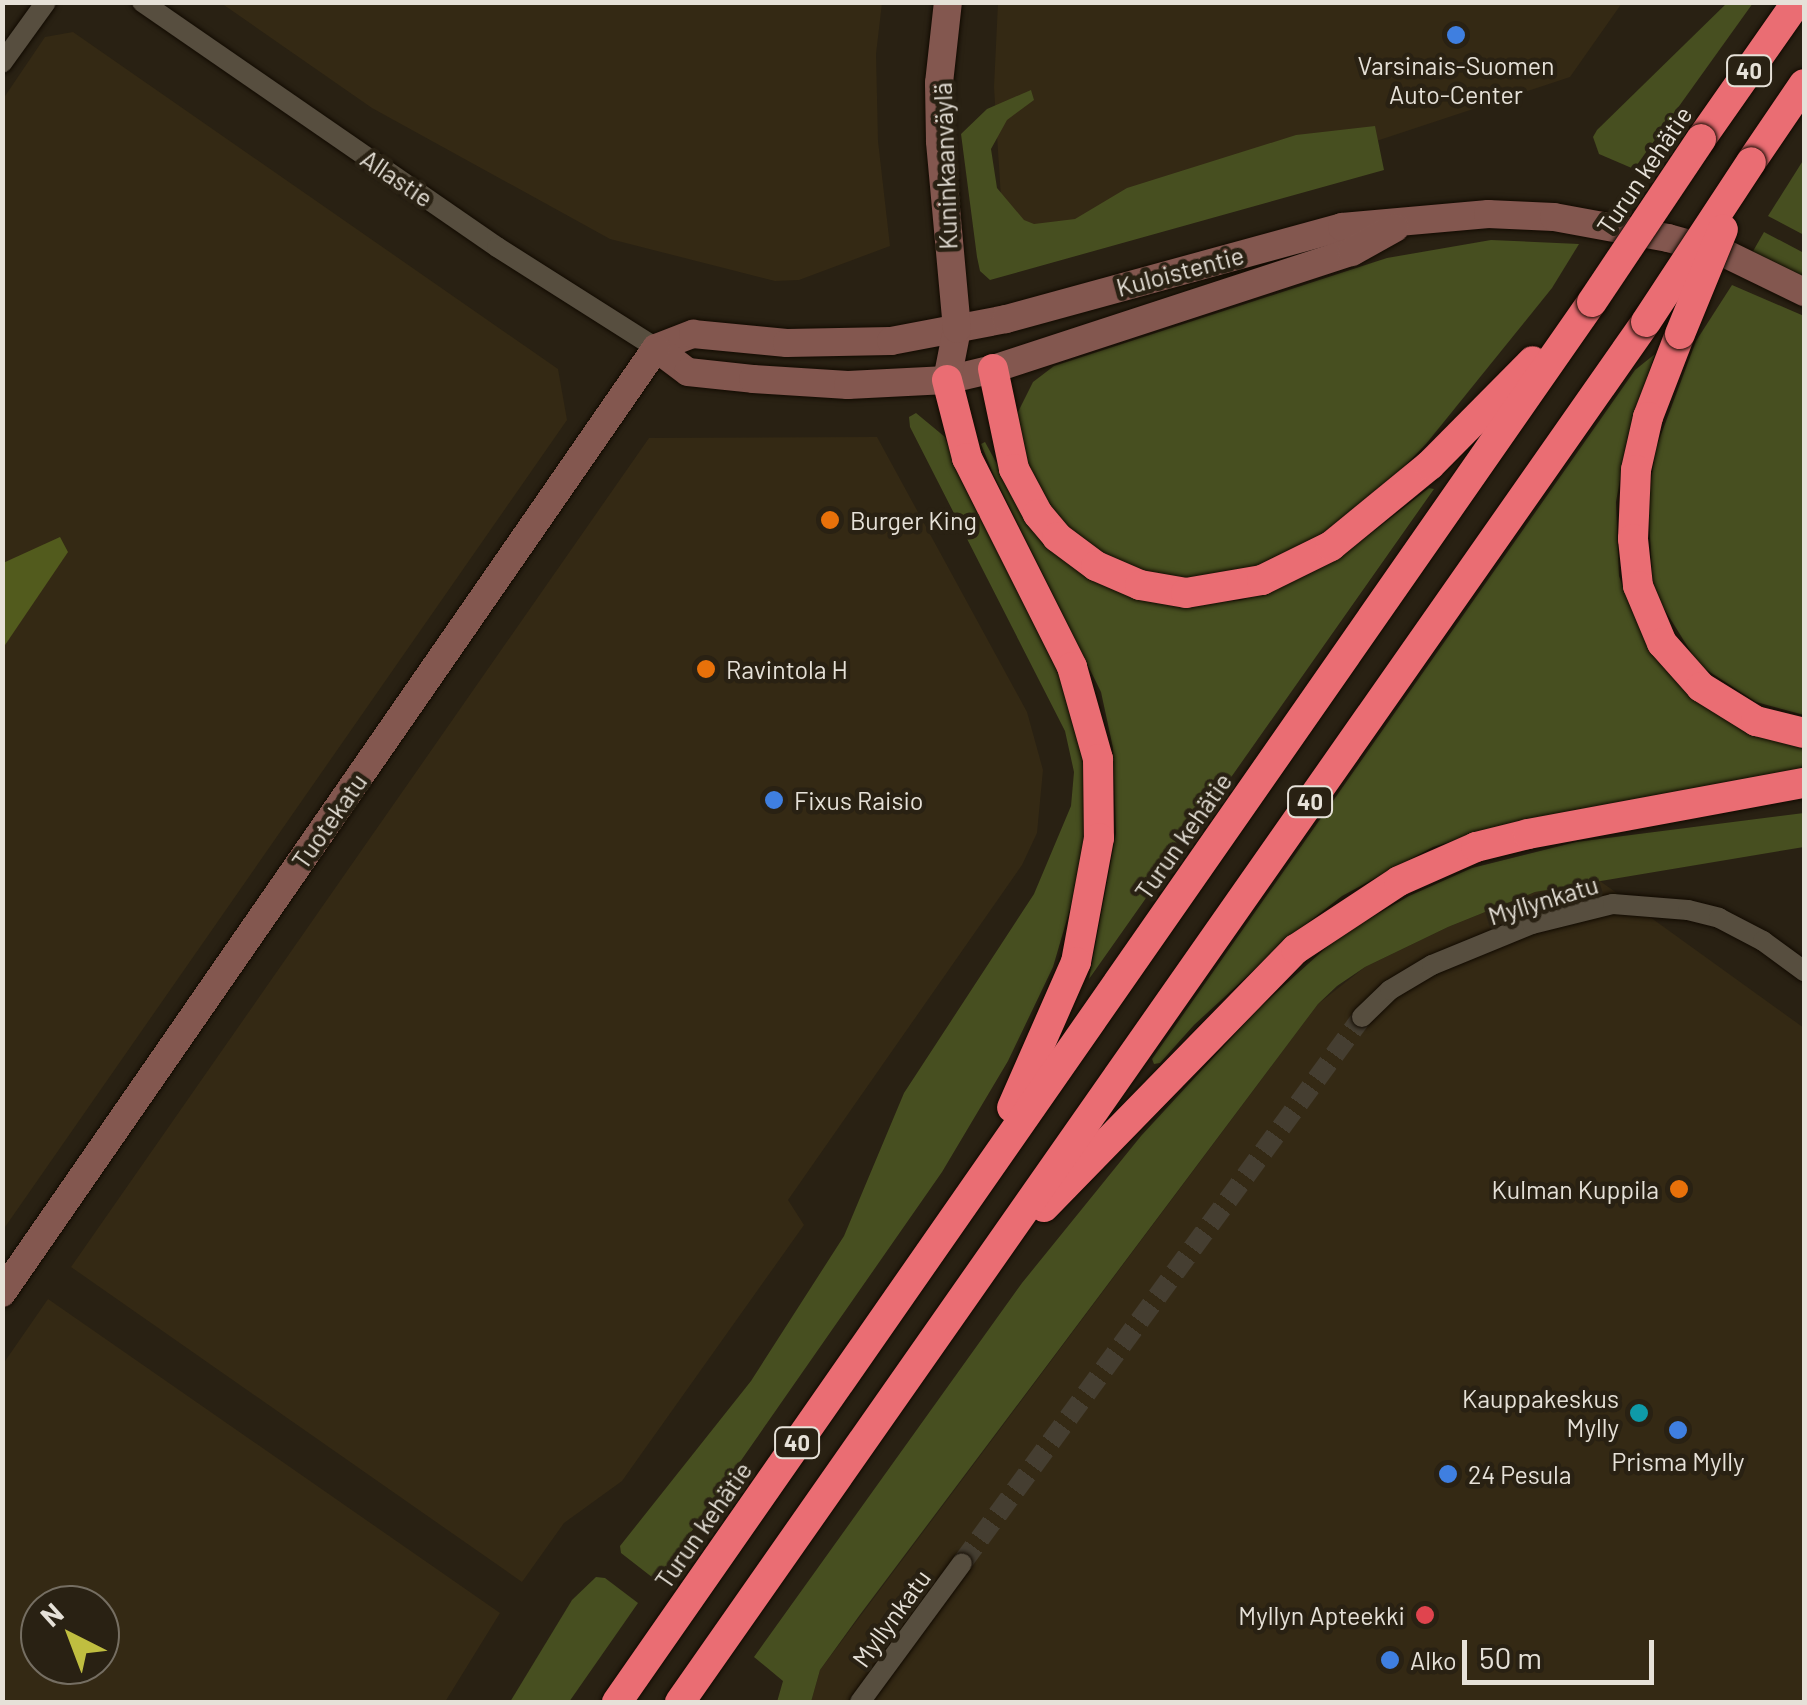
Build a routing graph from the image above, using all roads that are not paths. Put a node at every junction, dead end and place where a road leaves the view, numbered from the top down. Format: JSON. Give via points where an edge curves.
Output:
{"nodes":[{"id":1,"x":46,"y":2,"type":"edge"},
{"id":2,"x":142,"y":2,"type":"edge"},
{"id":3,"x":948,"y":2,"type":"edge"},
{"id":4,"x":1797,"y":2,"type":"edge"},
{"id":5,"x":2,"y":64,"type":"edge"},
{"id":6,"x":1804,"y":84,"type":"edge"},
{"id":7,"x":1751,"y":162,"type":"junction"},
{"id":8,"x":1404,"y":222,"type":"junction"},
{"id":9,"x":1804,"y":292,"type":"edge"},
{"id":10,"x":1592,"y":302,"type":"junction"},
{"id":11,"x":957,"y":330,"type":"junction"},
{"id":12,"x":656,"y":348,"type":"junction"},
{"id":13,"x":993,"y":369,"type":"junction"},
{"id":14,"x":947,"y":380,"type":"junction"},
{"id":15,"x":1804,"y":733,"type":"edge"},
{"id":16,"x":1804,"y":784,"type":"edge"},
{"id":17,"x":1804,"y":971,"type":"edge"},
{"id":18,"x":1362,"y":1017,"type":"tunnel mouth"},
{"id":19,"x":977,"y":1183,"type":"junction"},
{"id":20,"x":974,"y":1282,"type":"junction"},
{"id":21,"x":2,"y":1293,"type":"edge"},
{"id":22,"x":962,"y":1563,"type":"tunnel mouth"},
{"id":23,"x":617,"y":1702,"type":"edge"},
{"id":24,"x":680,"y":1702,"type":"edge"},
{"id":25,"x":860,"y":1702,"type":"edge"}],
"edges":[{"from":1,"to":5,"type":"street"},
{"from":2,"to":12,"type":"street","name":"Allastie","via":[[497,247]]},
{"from":3,"to":11,"type":"street","name":"Kuninkaanväylä","via":[[940,140]]},
{"from":4,"to":10,"type":"highway","name":"Turun kehätie","number":"40","bridge":true},
{"from":6,"to":7,"type":"highway","number":"40"},
{"from":7,"to":15,"type":"highway","bridge":true,"via":[[1648,417],[1636,470],[1633,540],[1638,586],[1662,643],[1702,687],[1756,721]]},
{"from":7,"to":20,"type":"highway","number":"40","bridge":true},
{"from":8,"to":9,"type":"street","name":"Kuloistentie","via":[[1488,214],[1587,222],[1726,254]]},
{"from":8,"to":11,"type":"street","name":"Kuloistentie","via":[[1342,227]]},
{"from":8,"to":13,"type":"street","name":"Kuloistentie","via":[[1352,252]]},
{"from":10,"to":13,"type":"highway","via":[[1369,519],[1294,567],[1212,591],[1140,585],[1096,566],[1057,537],[1014,469]]},
{"from":10,"to":19,"type":"highway","name":"Turun kehätie","number":"40"},
{"from":11,"to":12,"type":"street","via":[[829,344],[693,334]]},
{"from":11,"to":13,"type":"street"},
{"from":11,"to":14,"type":"street","name":"Kuninkaanväylä"},
{"from":12,"to":14,"type":"street","name":"Allastie","via":[[688,372],[753,380]]},
{"from":12,"to":21,"type":"street","name":"Tuotekatu"},
{"from":13,"to":14,"type":"street","name":"Allastie"},
{"from":14,"to":19,"type":"highway","via":[[974,474],[1072,666],[1098,759],[1100,799],[1093,881],[1076,962]]},
{"from":16,"to":20,"type":"highway","via":[[1476,847],[1362,902],[1268,975]]},
{"from":17,"to":18,"type":"street","name":"Myllynkatu","via":[[1718,918],[1613,904],[1532,924],[1432,965]]},
{"from":19,"to":23,"type":"highway","name":"Turun kehätie","number":"40"},
{"from":20,"to":24,"type":"highway","number":"40"},
{"from":22,"to":25,"type":"street","name":"Myllynkatu"}]}
